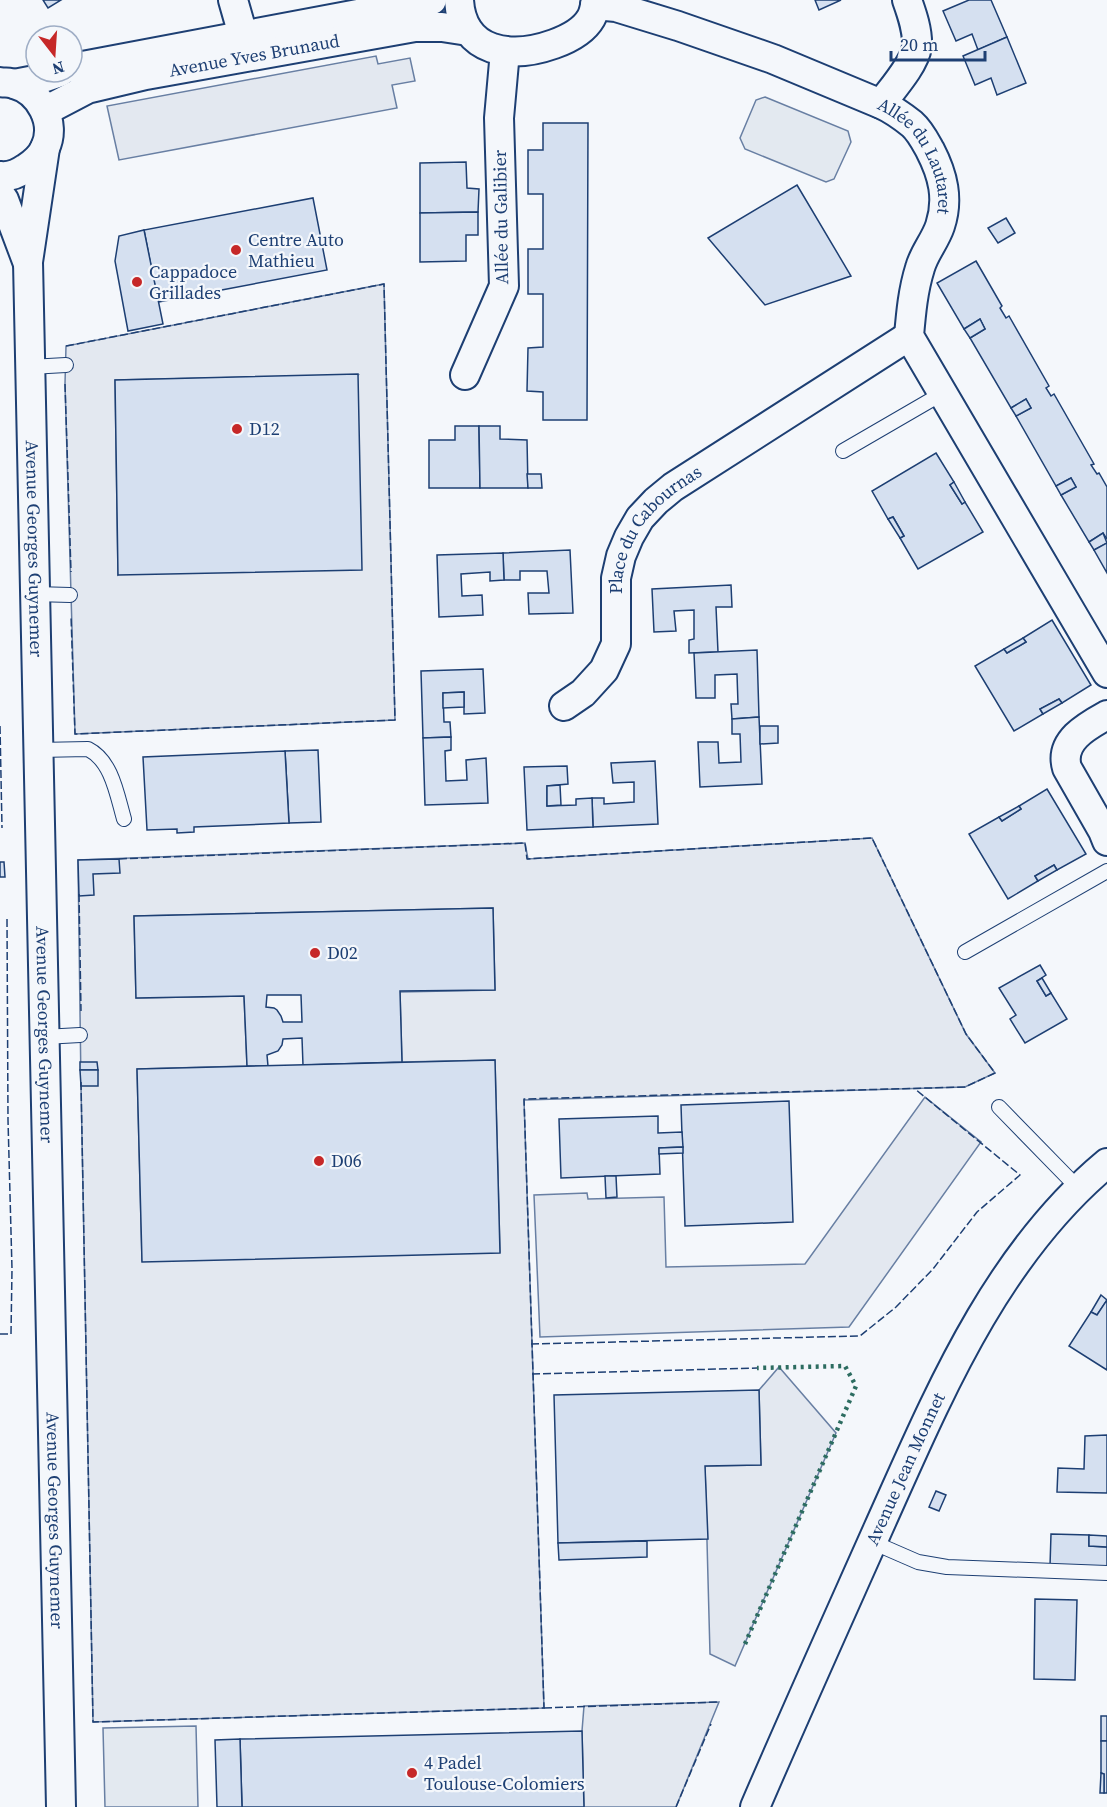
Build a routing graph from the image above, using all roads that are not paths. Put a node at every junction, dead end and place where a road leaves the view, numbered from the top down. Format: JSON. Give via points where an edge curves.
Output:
{"nodes":[{"id":1,"x":233,"y":0,"type":"edge"},
{"id":2,"x":432,"y":0,"type":"edge"},
{"id":3,"x":459,"y":0,"type":"edge"},
{"id":4,"x":907,"y":0,"type":"edge"},
{"id":5,"x":596,"y":3,"type":"edge"},
{"id":6,"x":468,"y":31,"type":"junction"},
{"id":7,"x":243,"y":35,"type":"junction"},
{"id":8,"x":505,"y":51,"type":"junction"},
{"id":9,"x":84,"y":66,"type":"edge"},
{"id":10,"x":24,"y":81,"type":"edge"},
{"id":11,"x":7,"y":83,"type":"edge"},
{"id":12,"x":881,"y":104,"type":"junction"},
{"id":13,"x":45,"y":111,"type":"junction"},
{"id":14,"x":45,"y":148,"type":"junction"},
{"id":15,"x":0,"y":176,"type":"edge"},
{"id":16,"x":0,"y":194,"type":"edge"},
{"id":17,"x":28,"y":262,"type":"junction"},
{"id":18,"x":909,"y":336,"type":"junction"},
{"id":19,"x":66,"y":365,"type":"dead end"},
{"id":20,"x":30,"y":367,"type":"junction"},
{"id":21,"x":465,"y":375,"type":"dead end"},
{"id":22,"x":943,"y":393,"type":"junction"},
{"id":23,"x":843,"y":452,"type":"dead end"},
{"id":24,"x":35,"y":594,"type":"junction"},
{"id":25,"x":70,"y":594,"type":"dead end"},
{"id":26,"x":1107,"y":673,"type":"edge"},
{"id":27,"x":564,"y":706,"type":"dead end"},
{"id":28,"x":1107,"y":714,"type":"edge"},
{"id":29,"x":38,"y":750,"type":"junction"},
{"id":30,"x":124,"y":819,"type":"dead end"},
{"id":31,"x":1107,"y":841,"type":"edge"},
{"id":32,"x":1107,"y":871,"type":"edge"},
{"id":33,"x":965,"y":952,"type":"dead end"},
{"id":34,"x":80,"y":1035,"type":"dead end"},
{"id":35,"x":44,"y":1037,"type":"junction"},
{"id":36,"x":999,"y":1107,"type":"dead end"},
{"id":37,"x":1107,"y":1163,"type":"edge"},
{"id":38,"x":1079,"y":1188,"type":"junction"},
{"id":39,"x":872,"y":1542,"type":"junction"},
{"id":40,"x":1107,"y":1573,"type":"edge"},
{"id":41,"x":61,"y":1807,"type":"edge"},
{"id":42,"x":755,"y":1807,"type":"edge"}],
"edges":[{"from":1,"to":7,"type":"street"},
{"from":2,"to":7,"type":"street","name":"Avenue Yves Brunaud"},
{"from":3,"to":6,"type":"street"},
{"from":4,"to":12,"type":"street","via":[[917,48]]},
{"from":5,"to":8,"type":"street","via":[[591,18],[572,36],[541,49]]},
{"from":5,"to":12,"type":"street","name":"Allée du Lautaret","via":[[773,59]]},
{"from":6,"to":8,"type":"street","via":[[491,49]]},
{"from":6,"to":13,"type":"street","name":"Avenue Yves Brunaud","via":[[414,27],[146,75],[87,89]]},
{"from":7,"to":9,"type":"street","name":"Avenue Yves Brunaud"},
{"from":8,"to":21,"type":"street","name":"Allée du Galibier","via":[[499,118],[504,286]]},
{"from":10,"to":11,"type":"street"},
{"from":11,"to":13,"type":"street","via":[[29,91]]},
{"from":12,"to":18,"type":"street","name":"Allée du Lautaret","via":[[913,125],[924,138],[944,184],[943,214],[916,282]]},
{"from":13,"to":14,"type":"street","name":"Avenue Georges Guynemer","via":[[49,136]]},
{"from":14,"to":15,"type":"street","via":[[21,172]]},
{"from":14,"to":17,"type":"street","name":"Avenue Georges Guynemer"},
{"from":16,"to":17,"type":"street","name":"Avenue Georges Guynemer"},
{"from":17,"to":20,"type":"street","name":"Avenue Georges Guynemer"},
{"from":18,"to":22,"type":"street"},
{"from":18,"to":27,"type":"street","name":"Place du Cabournas","via":[[674,487],[640,518],[625,546],[616,578],[616,644],[604,670],[583,693]]},
{"from":19,"to":20,"type":"lane"},
{"from":20,"to":24,"type":"street","name":"Avenue Georges Guynemer"},
{"from":22,"to":23,"type":"lane"},
{"from":22,"to":26,"type":"street"},
{"from":24,"to":25,"type":"lane"},
{"from":24,"to":29,"type":"street","name":"Avenue Georges Guynemer"},
{"from":28,"to":31,"type":"street","via":[[1076,736],[1065,754],[1067,768]]},
{"from":29,"to":30,"type":"lane","via":[[94,752],[108,771]]},
{"from":29,"to":35,"type":"street","name":"Avenue Georges Guynemer"},
{"from":32,"to":33,"type":"lane"},
{"from":34,"to":35,"type":"lane"},
{"from":35,"to":41,"type":"street","name":"Avenue Georges Guynemer"},
{"from":36,"to":38,"type":"lane"},
{"from":37,"to":38,"type":"street","name":"Avenue Jean Monnet"},
{"from":38,"to":39,"type":"street","name":"Avenue Jean Monnet","via":[[1030,1244],[978,1320],[935,1402]]},
{"from":39,"to":40,"type":"lane","via":[[918,1562],[947,1567]]},
{"from":39,"to":42,"type":"street","name":"Avenue Jean Monnet"}]}
